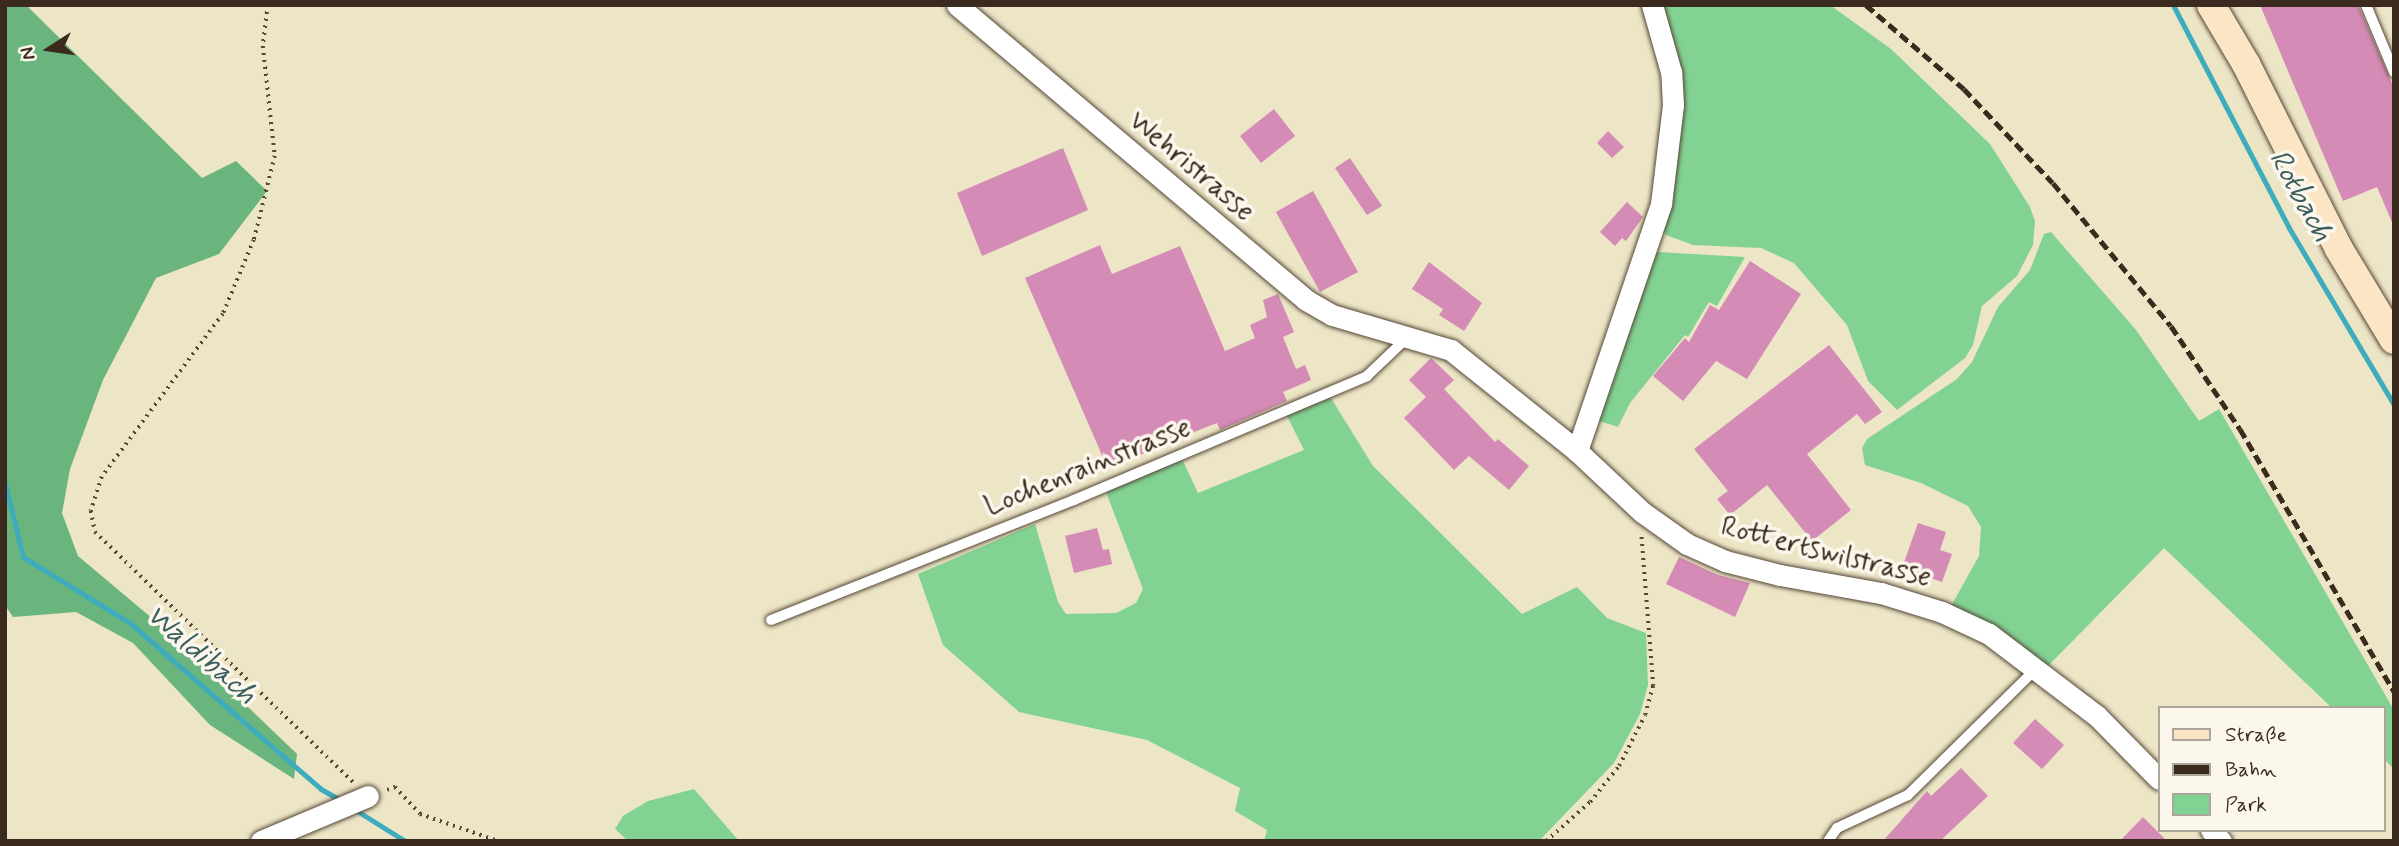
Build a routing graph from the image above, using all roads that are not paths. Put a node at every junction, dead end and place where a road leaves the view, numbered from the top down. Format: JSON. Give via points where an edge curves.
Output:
{"nodes":[{"id":1,"x":957,"y":5,"type":"edge"},
{"id":2,"x":1652,"y":5,"type":"edge"},
{"id":3,"x":2211,"y":5,"type":"edge"},
{"id":4,"x":2366,"y":5,"type":"edge"},
{"id":5,"x":2394,"y":72,"type":"edge"},
{"id":6,"x":1409,"y":337,"type":"junction"},
{"id":7,"x":2394,"y":340,"type":"edge"},
{"id":8,"x":1577,"y":451,"type":"junction"},
{"id":9,"x":771,"y":620,"type":"dead end"},
{"id":10,"x":2038,"y":667,"type":"junction"},
{"id":11,"x":2158,"y":778,"type":"edge"},
{"id":12,"x":368,"y":796,"type":"road end"},
{"id":13,"x":261,"y":841,"type":"edge"},
{"id":14,"x":1828,"y":841,"type":"edge"}],
"edges":[{"from":1,"to":6,"type":"street","name":"Wehristrasse","via":[[1306,300],[1332,314]]},
{"from":2,"to":8,"type":"street","via":[[1671,72],[1673,105],[1661,204]]},
{"from":3,"to":7,"type":"main road","via":[[2246,64],[2339,249]]},
{"from":4,"to":5,"type":"lane"},
{"from":6,"to":8,"type":"street","name":"Rottertswilstrasse","via":[[1451,349]]},
{"from":6,"to":9,"type":"lane","name":"Lochenrainstrasse","via":[[1367,376],[1074,500]]},
{"from":8,"to":10,"type":"street","name":"Rottertswilstrasse","via":[[1642,512],[1687,544],[1725,561],[1881,593],[1942,612]]},
{"from":10,"to":11,"type":"street","name":"Rottertswilstrasse","via":[[2097,716]]},
{"from":10,"to":14,"type":"lane","via":[[1908,795],[1837,828]]},
{"from":12,"to":13,"type":"street"}]}
